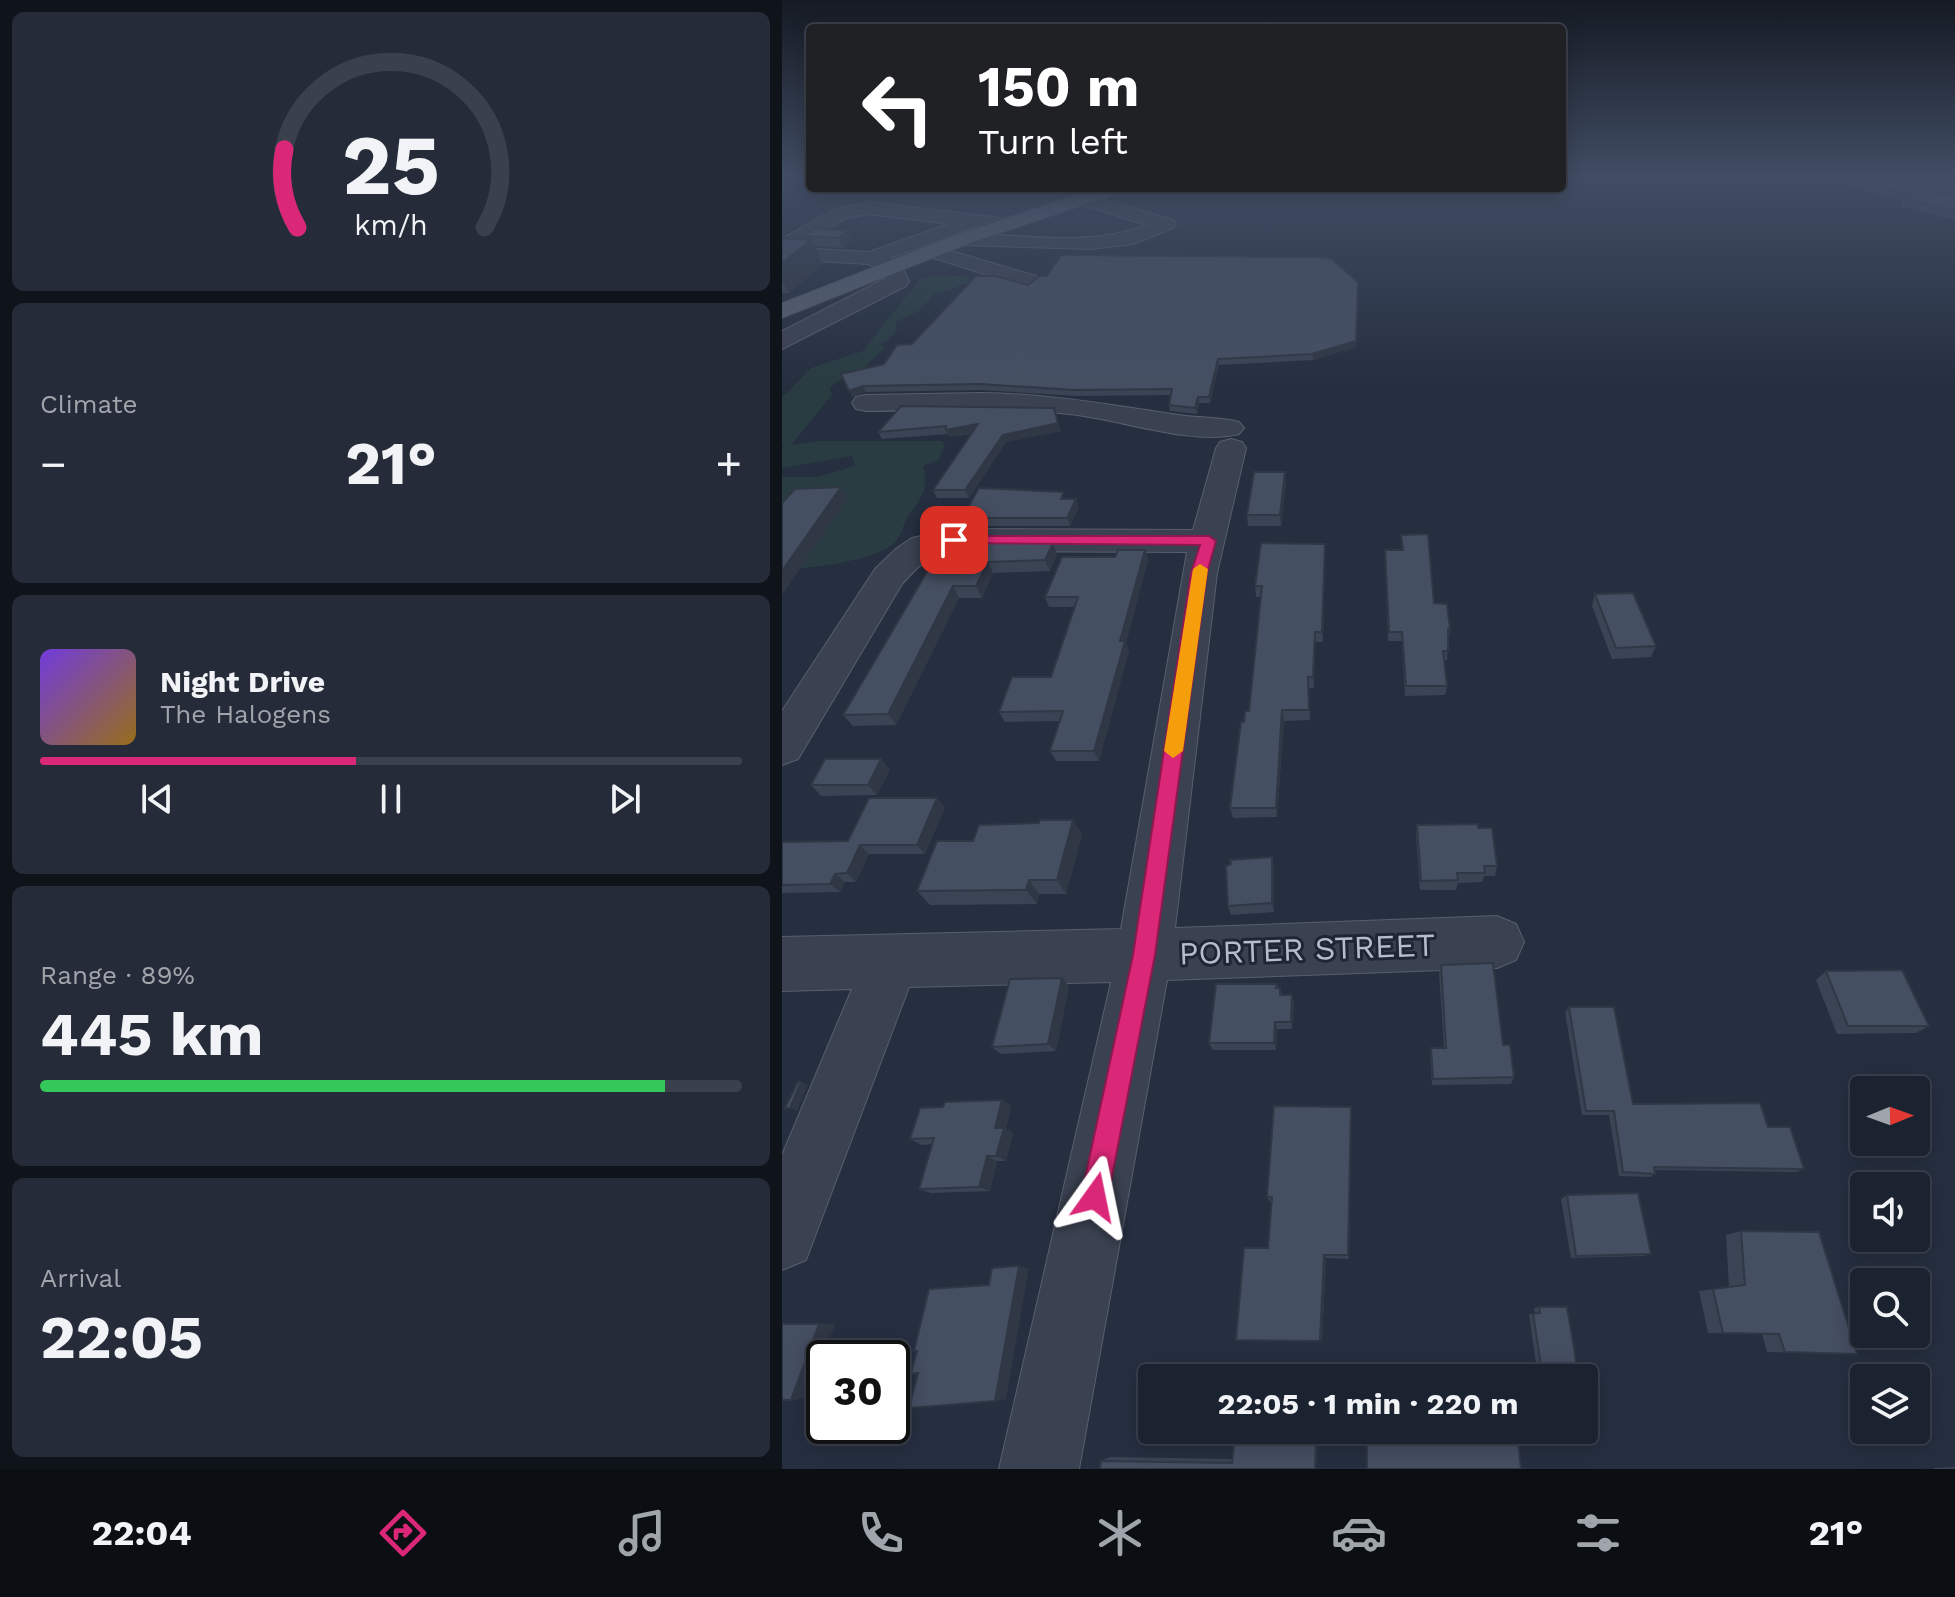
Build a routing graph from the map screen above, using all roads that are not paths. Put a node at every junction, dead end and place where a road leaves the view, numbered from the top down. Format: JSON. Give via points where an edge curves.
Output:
{"nodes":[{"id":1,"x":917,"y":247,"type":"edge"},
{"id":2,"x":943,"y":247,"type":"edge"},
{"id":3,"x":782,"y":251,"type":"edge"},
{"id":4,"x":931,"y":251,"type":"junction"},
{"id":5,"x":881,"y":262,"type":"junction"},
{"id":6,"x":1028,"y":281,"type":"edge"},
{"id":7,"x":786,"y":307,"type":"edge"},
{"id":8,"x":782,"y":341,"type":"edge"},
{"id":9,"x":866,"y":403,"type":"dead end"},
{"id":10,"x":1209,"y":541,"type":"junction"},
{"id":11,"x":782,"y":747,"type":"edge"},
{"id":12,"x":1497,"y":942,"type":"dead end"},
{"id":13,"x":1144,"y":955,"type":"junction"},
{"id":14,"x":891,"y":961,"type":"junction"},
{"id":15,"x":782,"y":964,"type":"edge"},
{"id":16,"x":782,"y":1236,"type":"edge"},
{"id":17,"x":1039,"y":1469,"type":"edge"}],
"edges":[{"from":1,"to":5,"type":"street"},
{"from":2,"to":4,"type":"main road"},
{"from":3,"to":5,"type":"street"},
{"from":4,"to":5,"type":"main road"},
{"from":4,"to":6,"type":"street"},
{"from":5,"to":7,"type":"main road"},
{"from":5,"to":8,"type":"street","via":[[898,281]]},
{"from":9,"to":10,"type":"street","via":[[1017,401],[1097,409],[1230,438]]},
{"from":10,"to":11,"type":"street","via":[[929,542],[888,577]]},
{"from":10,"to":13,"type":"street","via":[[1199,573]]},
{"from":12,"to":13,"type":"street","name":"PORTER STREET"},
{"from":13,"to":14,"type":"street","name":"PORTER STREET"},
{"from":13,"to":17,"type":"street"},
{"from":14,"to":15,"type":"street","name":"PORTER STREET"},
{"from":14,"to":16,"type":"street"}]}
